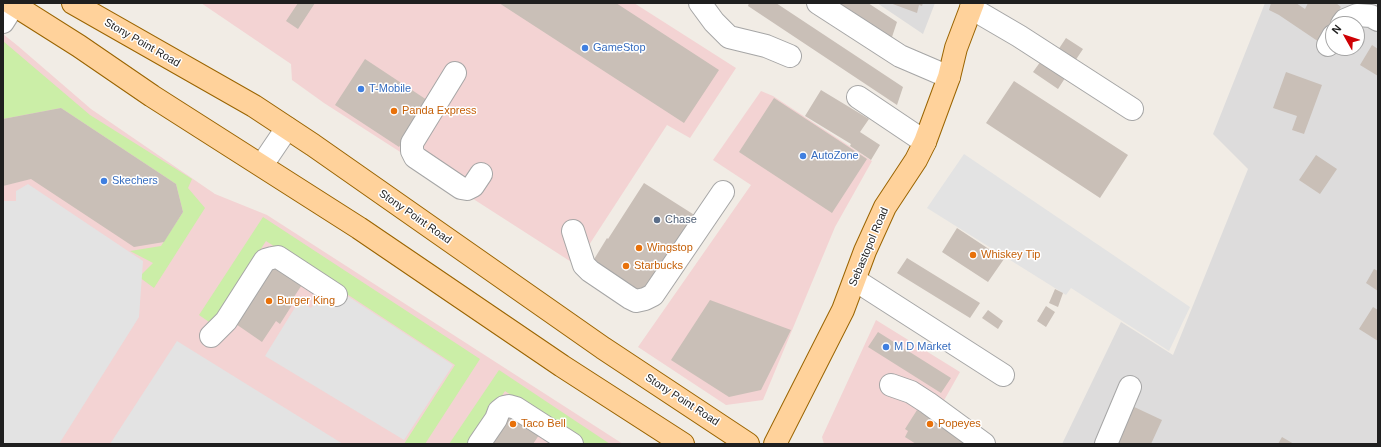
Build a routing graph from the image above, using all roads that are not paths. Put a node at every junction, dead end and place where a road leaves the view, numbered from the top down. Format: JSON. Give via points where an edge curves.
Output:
{"nodes":[{"id":1,"x":73,"y":3,"type":"edge"},
{"id":2,"x":700,"y":3,"type":"edge"},
{"id":3,"x":818,"y":3,"type":"edge"},
{"id":4,"x":972,"y":6,"type":"edge"},
{"id":5,"x":10,"y":8,"type":"edge"},
{"id":6,"x":1365,"y":16,"type":"edge"},
{"id":7,"x":1378,"y":20,"type":"edge"},
{"id":8,"x":790,"y":56,"type":"dead end"},
{"id":9,"x":456,"y":73,"type":"dead end"},
{"id":10,"x":949,"y":77,"type":"junction"},
{"id":11,"x":858,"y":97,"type":"dead end"},
{"id":12,"x":1132,"y":109,"type":"dead end"},
{"id":13,"x":287,"y":128,"type":"junction"},
{"id":14,"x":925,"y":142,"type":"junction"},
{"id":15,"x":262,"y":165,"type":"junction"},
{"id":16,"x":481,"y":174,"type":"dead end"},
{"id":17,"x":723,"y":192,"type":"dead end"},
{"id":18,"x":573,"y":231,"type":"dead end"},
{"id":19,"x":855,"y":280,"type":"junction"},
{"id":20,"x":336,"y":295,"type":"dead end"},
{"id":21,"x":211,"y":336,"type":"dead end"},
{"id":22,"x":1003,"y":375,"type":"dead end"},
{"id":23,"x":891,"y":385,"type":"dead end"},
{"id":24,"x":1130,"y":387,"type":"dead end"},
{"id":25,"x":479,"y":444,"type":"edge"},
{"id":26,"x":572,"y":444,"type":"edge"},
{"id":27,"x":683,"y":444,"type":"edge"},
{"id":28,"x":748,"y":444,"type":"edge"},
{"id":29,"x":775,"y":444,"type":"edge"},
{"id":30,"x":984,"y":444,"type":"edge"},
{"id":31,"x":1106,"y":444,"type":"edge"}],
"edges":[{"from":1,"to":13,"type":"main road","name":"Stony Point Road","via":[[254,106]]},
{"from":2,"to":8,"type":"lane","via":[[729,37],[766,46]]},
{"from":3,"to":10,"type":"lane","via":[[900,56]]},
{"from":4,"to":10,"type":"main road","name":"Sebastopol Road","via":[[956,48]]},
{"from":4,"to":12,"type":"lane"},
{"from":5,"to":15,"type":"main road","via":[[78,46]]},
{"from":6,"to":7,"type":"lane"},
{"from":9,"to":16,"type":"lane","via":[[412,143],[412,151],[415,157],[461,188],[473,186]]},
{"from":10,"to":14,"type":"main road","name":"Sebastopol Road"},
{"from":11,"to":14,"type":"lane"},
{"from":13,"to":15,"type":"lane"},
{"from":13,"to":28,"type":"main road","name":"Stony Point Road","via":[[603,348]]},
{"from":14,"to":19,"type":"main road","name":"Sebastopol Road","via":[[885,207]]},
{"from":15,"to":27,"type":"main road"},
{"from":17,"to":18,"type":"lane","via":[[653,295],[645,299],[636,301],[630,298],[590,271],[584,265]]},
{"from":19,"to":22,"type":"lane"},
{"from":19,"to":29,"type":"main road","name":"Sebastopol Road"},
{"from":20,"to":21,"type":"lane","via":[[278,257],[265,260],[226,321]]},
{"from":23,"to":30,"type":"lane","via":[[910,392],[928,403]]},
{"from":24,"to":31,"type":"lane"},
{"from":25,"to":26,"type":"lane","via":[[499,411],[509,406]]}]}
